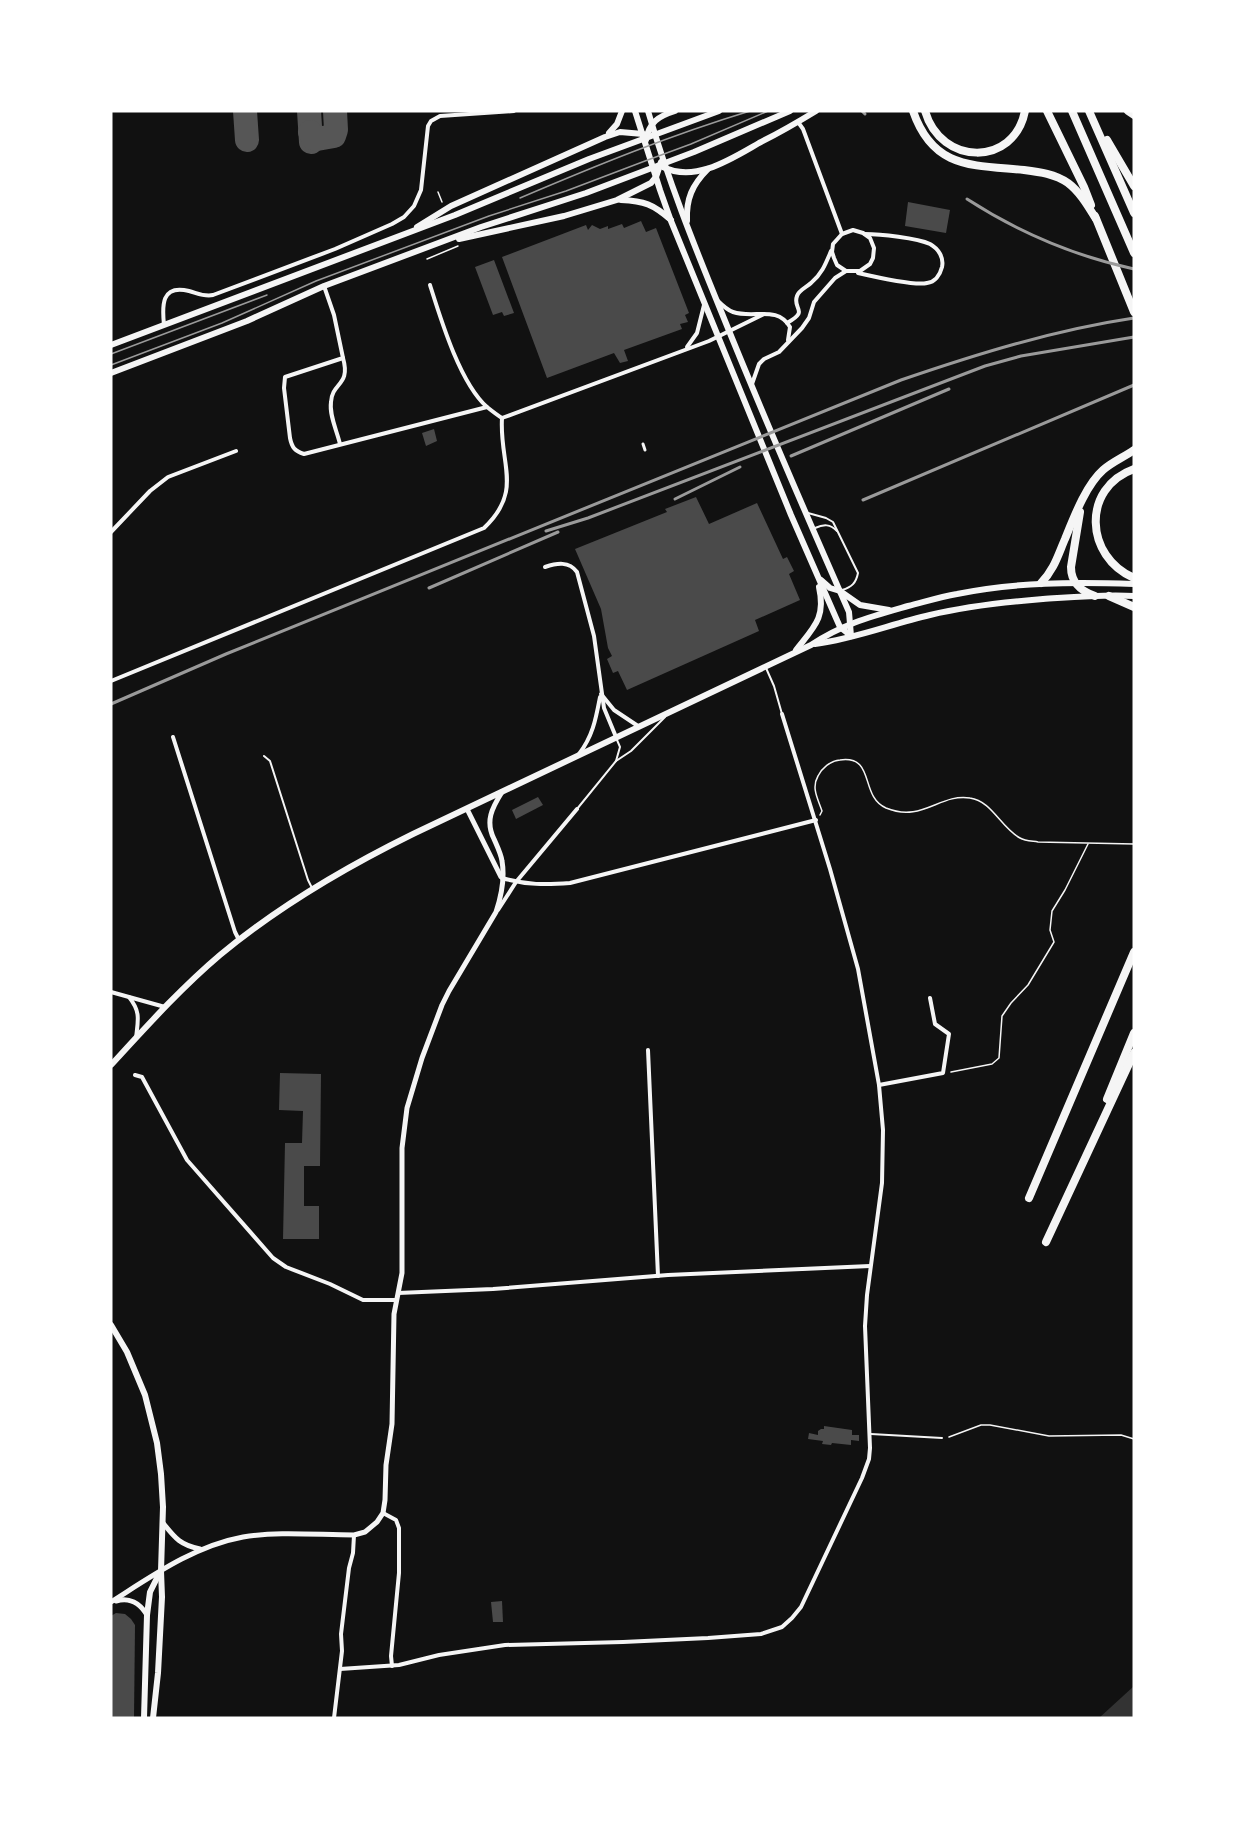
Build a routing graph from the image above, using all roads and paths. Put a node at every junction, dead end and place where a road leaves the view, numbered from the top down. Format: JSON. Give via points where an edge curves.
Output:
{"nodes":[{"id":1,"x":514,"y":111,"type":"edge"},
{"id":2,"x":622,"y":111,"type":"edge"},
{"id":3,"x":635,"y":111,"type":"edge"},
{"id":4,"x":648,"y":111,"type":"edge"},
{"id":5,"x":675,"y":111,"type":"edge"},
{"id":6,"x":719,"y":111,"type":"edge"},
{"id":7,"x":790,"y":111,"type":"edge"},
{"id":8,"x":816,"y":111,"type":"edge"},
{"id":9,"x":913,"y":111,"type":"edge"},
{"id":10,"x":925,"y":111,"type":"edge"},
{"id":11,"x":1025,"y":111,"type":"edge"},
{"id":12,"x":1047,"y":111,"type":"edge"},
{"id":13,"x":1072,"y":111,"type":"edge"},
{"id":14,"x":1089,"y":111,"type":"edge"},
{"id":15,"x":1128,"y":111,"type":"edge"},
{"id":16,"x":1134,"y":115,"type":"edge"},
{"id":17,"x":798,"y":122,"type":"junction"},
{"id":18,"x":652,"y":123,"type":"junction"},
{"id":19,"x":644,"y":134,"type":"junction"},
{"id":20,"x":605,"y":137,"type":"junction"},
{"id":21,"x":647,"y":150,"type":"junction"},
{"id":22,"x":660,"y":151,"type":"junction"},
{"id":23,"x":663,"y":167,"type":"junction"},
{"id":24,"x":709,"y":168,"type":"junction"},
{"id":25,"x":656,"y":177,"type":"junction"},
{"id":26,"x":1134,"y":186,"type":"edge"},
{"id":27,"x":617,"y":200,"type":"junction"},
{"id":28,"x":1134,"y":213,"type":"edge"},
{"id":29,"x":1096,"y":219,"type":"junction"},
{"id":30,"x":671,"y":221,"type":"junction"},
{"id":31,"x":687,"y":228,"type":"junction"},
{"id":32,"x":409,"y":232,"type":"junction"},
{"id":33,"x":842,"y":234,"type":"junction"},
{"id":34,"x":866,"y":234,"type":"junction"},
{"id":35,"x":435,"y":244,"type":"junction"},
{"id":36,"x":458,"y":247,"type":"dead end"},
{"id":37,"x":832,"y":249,"type":"junction"},
{"id":38,"x":1134,"y":253,"type":"edge"},
{"id":39,"x":427,"y":259,"type":"dead end"},
{"id":40,"x":846,"y":271,"type":"junction"},
{"id":41,"x":854,"y":272,"type":"junction"},
{"id":42,"x":430,"y":285,"type":"dead end"},
{"id":43,"x":324,"y":286,"type":"junction"},
{"id":44,"x":717,"y":301,"type":"junction"},
{"id":45,"x":705,"y":302,"type":"junction"},
{"id":46,"x":1134,"y":312,"type":"edge"},
{"id":47,"x":764,"y":314,"type":"junction"},
{"id":48,"x":787,"y":323,"type":"junction"},
{"id":49,"x":164,"y":325,"type":"junction"},
{"id":50,"x":729,"y":330,"type":"junction"},
{"id":51,"x":719,"y":336,"type":"junction"},
{"id":52,"x":788,"y":341,"type":"junction"},
{"id":53,"x":111,"y":345,"type":"edge"},
{"id":54,"x":685,"y":349,"type":"junction"},
{"id":55,"x":343,"y":358,"type":"junction"},
{"id":56,"x":111,"y":373,"type":"edge"},
{"id":57,"x":751,"y":387,"type":"junction"},
{"id":58,"x":487,"y":406,"type":"junction"},
{"id":59,"x":502,"y":418,"type":"junction"},
{"id":60,"x":340,"y":444,"type":"junction"},
{"id":61,"x":643,"y":444,"type":"dead end"},
{"id":62,"x":645,"y":450,"type":"dead end"},
{"id":63,"x":1134,"y":450,"type":"edge"},
{"id":64,"x":236,"y":451,"type":"dead end"},
{"id":65,"x":1134,"y":469,"type":"edge"},
{"id":66,"x":1082,"y":502,"type":"junction"},
{"id":67,"x":804,"y":512,"type":"junction"},
{"id":68,"x":812,"y":529,"type":"junction"},
{"id":69,"x":111,"y":532,"type":"edge"},
{"id":70,"x":841,"y":535,"type":"junction"},
{"id":71,"x":545,"y":567,"type":"dead end"},
{"id":72,"x":815,"y":572,"type":"junction"},
{"id":73,"x":1134,"y":578,"type":"edge"},
{"id":74,"x":1075,"y":582,"type":"junction"},
{"id":75,"x":1041,"y":583,"type":"junction"},
{"id":76,"x":1134,"y":584,"type":"edge"},
{"id":77,"x":840,"y":591,"type":"junction"},
{"id":78,"x":1095,"y":596,"type":"junction"},
{"id":79,"x":1110,"y":596,"type":"junction"},
{"id":80,"x":1134,"y":596,"type":"edge"},
{"id":81,"x":1134,"y":607,"type":"edge"},
{"id":82,"x":893,"y":610,"type":"junction"},
{"id":83,"x":851,"y":623,"type":"junction"},
{"id":84,"x":840,"y":627,"type":"junction"},
{"id":85,"x":851,"y":636,"type":"junction"},
{"id":86,"x":811,"y":645,"type":"junction"},
{"id":87,"x":795,"y":652,"type":"junction"},
{"id":88,"x":765,"y":666,"type":"junction"},
{"id":89,"x":111,"y":681,"type":"edge"},
{"id":90,"x":600,"y":693,"type":"junction"},
{"id":91,"x":670,"y":711,"type":"junction"},
{"id":92,"x":782,"y":714,"type":"joint"},
{"id":93,"x":639,"y":727,"type":"junction"},
{"id":94,"x":173,"y":736,"type":"dead end"},
{"id":95,"x":616,"y":737,"type":"junction"},
{"id":96,"x":264,"y":756,"type":"dead end"},
{"id":97,"x":577,"y":757,"type":"junction"},
{"id":98,"x":616,"y":761,"type":"junction"},
{"id":99,"x":502,"y":792,"type":"junction"},
{"id":100,"x":467,"y":809,"type":"junction"},
{"id":101,"x":578,"y":809,"type":"joint"},
{"id":102,"x":821,"y":814,"type":"dead end"},
{"id":103,"x":816,"y":820,"type":"junction"},
{"id":104,"x":1089,"y":844,"type":"junction"},
{"id":105,"x":1134,"y":844,"type":"edge"},
{"id":106,"x":502,"y":878,"type":"junction"},
{"id":107,"x":516,"y":882,"type":"junction"},
{"id":108,"x":312,"y":888,"type":"junction"},
{"id":109,"x":496,"y":912,"type":"junction"},
{"id":110,"x":239,"y":940,"type":"junction"},
{"id":111,"x":1134,"y":952,"type":"edge"},
{"id":112,"x":111,"y":992,"type":"edge"},
{"id":113,"x":129,"y":996,"type":"junction"},
{"id":114,"x":930,"y":998,"type":"dead end"},
{"id":115,"x":165,"y":1007,"type":"junction"},
{"id":116,"x":1134,"y":1033,"type":"edge"},
{"id":117,"x":135,"y":1038,"type":"junction"},
{"id":118,"x":648,"y":1050,"type":"dead end"},
{"id":119,"x":1134,"y":1053,"type":"edge"},
{"id":120,"x":111,"y":1065,"type":"edge"},
{"id":121,"x":944,"y":1073,"type":"junction"},
{"id":122,"x":135,"y":1075,"type":"dead end"},
{"id":123,"x":879,"y":1084,"type":"junction"},
{"id":124,"x":1077,"y":1172,"type":"junction"},
{"id":125,"x":1029,"y":1198,"type":"dead end"},
{"id":126,"x":1046,"y":1242,"type":"dead end"},
{"id":127,"x":870,"y":1266,"type":"junction"},
{"id":128,"x":658,"y":1276,"type":"junction"},
{"id":129,"x":398,"y":1293,"type":"junction"},
{"id":130,"x":396,"y":1300,"type":"junction"},
{"id":131,"x":111,"y":1325,"type":"edge"},
{"id":132,"x":871,"y":1434,"type":"junction"},
{"id":133,"x":942,"y":1438,"type":"joint"},
{"id":134,"x":1134,"y":1439,"type":"edge"},
{"id":135,"x":383,"y":1512,"type":"junction"},
{"id":136,"x":163,"y":1523,"type":"junction"},
{"id":137,"x":354,"y":1535,"type":"junction"},
{"id":138,"x":202,"y":1550,"type":"junction"},
{"id":139,"x":161,"y":1571,"type":"junction"},
{"id":140,"x":111,"y":1602,"type":"edge"},
{"id":141,"x":147,"y":1615,"type":"junction"},
{"id":142,"x":392,"y":1666,"type":"junction"},
{"id":143,"x":340,"y":1669,"type":"junction"},
{"id":144,"x":144,"y":1718,"type":"edge"},
{"id":145,"x":153,"y":1718,"type":"edge"},
{"id":146,"x":334,"y":1718,"type":"edge"}],
"edges":[{"from":1,"to":49,"type":"street","via":[[435,118],[428,126],[418,198],[404,217],[335,249],[213,295],[175,290],[163,300]]},
{"from":2,"to":20,"type":"main road"},
{"from":3,"to":19,"type":"main road"},
{"from":4,"to":18,"type":"main road"},
{"from":5,"to":18,"type":"main road"},
{"from":6,"to":32,"type":"main road"},
{"from":7,"to":35,"type":"main road","via":[[599,188]]},
{"from":8,"to":17,"type":"main road"},
{"from":9,"to":29,"type":"highway","via":[[926,139],[946,157],[966,164],[1054,176],[1075,189]]},
{"from":10,"to":11,"type":"highway","via":[[931,127],[947,144],[977,153],[1006,142],[1017,130]]},
{"from":12,"to":29,"type":"highway"},
{"from":13,"to":38,"type":"highway"},
{"from":14,"to":26,"type":"highway"},
{"from":14,"to":28,"type":"highway"},
{"from":15,"to":16,"type":"highway"},
{"from":17,"to":24,"type":"main road"},
{"from":17,"to":33,"type":"street"},
{"from":18,"to":19,"type":"main road"},
{"from":18,"to":22,"type":"main road"},
{"from":19,"to":20,"type":"main road","via":[[620,132]]},
{"from":19,"to":21,"type":"main road"},
{"from":19,"to":22,"type":"main road"},
{"from":20,"to":32,"type":"main road","via":[[451,206]]},
{"from":21,"to":23,"type":"main road"},
{"from":21,"to":25,"type":"main road"},
{"from":22,"to":23,"type":"main road"},
{"from":23,"to":24,"type":"main road","via":[[683,172]]},
{"from":23,"to":25,"type":"main road"},
{"from":23,"to":31,"type":"main road"},
{"from":24,"to":31,"type":"main road","via":[[690,193]]},
{"from":25,"to":27,"type":"main road"},
{"from":25,"to":30,"type":"main road"},
{"from":27,"to":30,"type":"main road","via":[[643,201]]},
{"from":27,"to":35,"type":"main road","via":[[556,218]]},
{"from":29,"to":46,"type":"highway"},
{"from":30,"to":45,"type":"main road"},
{"from":31,"to":44,"type":"main road"},
{"from":32,"to":49,"type":"main road"},
{"from":33,"to":34,"type":"street"},
{"from":33,"to":37,"type":"street"},
{"from":34,"to":41,"type":"street","via":[[873,244],[873,258],[867,267]]},
{"from":34,"to":41,"type":"street","via":[[932,245],[942,257],[941,271],[925,284]]},
{"from":35,"to":43,"type":"main road"},
{"from":36,"to":39,"type":"path"},
{"from":37,"to":40,"type":"street","via":[[835,262]]},
{"from":37,"to":48,"type":"street","via":[[826,266],[798,294],[799,314]]},
{"from":40,"to":41,"type":"street"},
{"from":40,"to":52,"type":"street","via":[[814,302],[809,318]]},
{"from":42,"to":58,"type":"street","via":[[461,367]]},
{"from":43,"to":55,"type":"street"},
{"from":43,"to":56,"type":"main road","via":[[248,321]]},
{"from":44,"to":47,"type":"street","via":[[734,312]]},
{"from":44,"to":50,"type":"main road"},
{"from":45,"to":51,"type":"main road"},
{"from":45,"to":54,"type":"street","via":[[697,333]]},
{"from":47,"to":48,"type":"street","via":[[780,316]]},
{"from":47,"to":50,"type":"street"},
{"from":48,"to":52,"type":"street"},
{"from":49,"to":53,"type":"main road"},
{"from":50,"to":51,"type":"street"},
{"from":50,"to":57,"type":"main road"},
{"from":51,"to":54,"type":"street"},
{"from":51,"to":72,"type":"main road"},
{"from":52,"to":57,"type":"street","via":[[779,352],[759,364]]},
{"from":54,"to":59,"type":"street"},
{"from":55,"to":60,"type":"street","via":[[345,378],[330,406]]},
{"from":55,"to":60,"type":"street","via":[[285,377],[284,388],[295,450],[304,454]]},
{"from":57,"to":67,"type":"main road"},
{"from":58,"to":59,"type":"street"},
{"from":58,"to":60,"type":"street"},
{"from":59,"to":89,"type":"street","via":[[507,491],[484,528]]},
{"from":61,"to":62,"type":"street"},
{"from":63,"to":66,"type":"highway","via":[[1098,474]]},
{"from":64,"to":69,"type":"street","via":[[168,477]]},
{"from":65,"to":73,"type":"highway","via":[[1120,476],[1105,492],[1095,530],[1105,556]]},
{"from":66,"to":74,"type":"highway","via":[[1071,567]]},
{"from":66,"to":75,"type":"highway","via":[[1056,563]]},
{"from":67,"to":68,"type":"main road"},
{"from":67,"to":70,"type":"lane","via":[[830,520]]},
{"from":68,"to":70,"type":"lane","via":[[831,526]]},
{"from":68,"to":77,"type":"main road"},
{"from":70,"to":77,"type":"lane","via":[[858,573],[850,587]]},
{"from":71,"to":90,"type":"street","via":[[568,564],[577,572],[594,636]]},
{"from":72,"to":77,"type":"main road","via":[[830,588]]},
{"from":72,"to":84,"type":"main road"},
{"from":72,"to":87,"type":"main road","via":[[821,612]]},
{"from":74,"to":75,"type":"main road"},
{"from":74,"to":76,"type":"main road"},
{"from":74,"to":78,"type":"highway"},
{"from":75,"to":82,"type":"main road","via":[[956,594]]},
{"from":77,"to":82,"type":"main road","via":[[860,605]]},
{"from":77,"to":83,"type":"main road"},
{"from":78,"to":79,"type":"main road"},
{"from":78,"to":85,"type":"main road","via":[[961,609]]},
{"from":79,"to":80,"type":"main road"},
{"from":79,"to":81,"type":"highway"},
{"from":82,"to":83,"type":"main road"},
{"from":83,"to":84,"type":"main road"},
{"from":83,"to":85,"type":"main road"},
{"from":84,"to":85,"type":"main road"},
{"from":84,"to":86,"type":"main road"},
{"from":85,"to":86,"type":"main road"},
{"from":86,"to":87,"type":"main road"},
{"from":87,"to":88,"type":"main road"},
{"from":88,"to":91,"type":"main road"},
{"from":88,"to":92,"type":"lane"},
{"from":90,"to":93,"type":"street","via":[[614,710]]},
{"from":90,"to":95,"type":"street"},
{"from":90,"to":97,"type":"street","via":[[594,727]]},
{"from":91,"to":93,"type":"main road"},
{"from":91,"to":98,"type":"lane"},
{"from":92,"to":103,"type":"street"},
{"from":93,"to":95,"type":"main road"},
{"from":94,"to":110,"type":"street"},
{"from":95,"to":97,"type":"main road"},
{"from":95,"to":98,"type":"lane","via":[[621,747]]},
{"from":96,"to":108,"type":"lane","via":[[270,761]]},
{"from":97,"to":99,"type":"main road"},
{"from":98,"to":101,"type":"lane"},
{"from":99,"to":100,"type":"main road"},
{"from":99,"to":106,"type":"street","via":[[489,818],[502,860]]},
{"from":100,"to":106,"type":"street"},
{"from":100,"to":108,"type":"main road","via":[[362,859]]},
{"from":101,"to":107,"type":"street"},
{"from":102,"to":104,"type":"path","via":[[815,789],[818,776],[832,762],[846,760],[862,767],[874,800],[899,812],[910,813],[959,798],[974,798],[986,805],[1009,831],[1025,840]]},
{"from":103,"to":107,"type":"street","via":[[570,883]]},
{"from":103,"to":123,"type":"street","via":[[858,969]]},
{"from":104,"to":105,"type":"path"},
{"from":104,"to":121,"type":"path","via":[[1052,911],[1050,930],[1054,942],[1028,985],[1000,1019],[999,1058],[988,1065]]},
{"from":106,"to":107,"type":"street"},
{"from":106,"to":109,"type":"street"},
{"from":107,"to":109,"type":"street"},
{"from":108,"to":110,"type":"main road"},
{"from":109,"to":129,"type":"street","via":[[442,1005],[408,1108],[402,1148],[402,1272]]},
{"from":110,"to":115,"type":"main road"},
{"from":111,"to":125,"type":"highway"},
{"from":112,"to":113,"type":"street"},
{"from":113,"to":115,"type":"street"},
{"from":113,"to":117,"type":"street","via":[[138,1013]]},
{"from":114,"to":121,"type":"street","via":[[935,1024],[949,1034]]},
{"from":115,"to":117,"type":"main road"},
{"from":116,"to":124,"type":"highway"},
{"from":117,"to":120,"type":"main road"},
{"from":118,"to":128,"type":"street"},
{"from":119,"to":124,"type":"highway"},
{"from":121,"to":123,"type":"street"},
{"from":122,"to":130,"type":"street","via":[[142,1077],[187,1160],[273,1258],[363,1300]]},
{"from":123,"to":127,"type":"street","via":[[882,1183]]},
{"from":124,"to":126,"type":"highway"},
{"from":127,"to":128,"type":"street"},
{"from":127,"to":132,"type":"street","via":[[865,1326]]},
{"from":128,"to":129,"type":"street"},
{"from":129,"to":130,"type":"street"},
{"from":130,"to":135,"type":"street","via":[[392,1424]]},
{"from":131,"to":136,"type":"main road","via":[[131,1362],[149,1411],[161,1474]]},
{"from":132,"to":133,"type":"lane"},
{"from":132,"to":142,"type":"street","via":[[869,1459],[862,1478],[805,1599],[795,1615],[778,1629],[708,1638],[505,1645]]},
{"from":133,"to":134,"type":"path","via":[[990,1425],[1048,1436],[1121,1435]]},
{"from":135,"to":137,"type":"street","via":[[373,1527]]},
{"from":135,"to":142,"type":"street","via":[[396,1520],[399,1528]]},
{"from":136,"to":138,"type":"street","via":[[182,1543]]},
{"from":136,"to":139,"type":"main road"},
{"from":137,"to":138,"type":"street","via":[[257,1535]]},
{"from":137,"to":143,"type":"street"},
{"from":138,"to":139,"type":"street"},
{"from":139,"to":140,"type":"street"},
{"from":139,"to":141,"type":"main road","via":[[150,1592]]},
{"from":139,"to":145,"type":"main road"},
{"from":140,"to":141,"type":"street","via":[[120,1599],[136,1603]]},
{"from":141,"to":144,"type":"main road"},
{"from":142,"to":143,"type":"street"},
{"from":143,"to":146,"type":"street"}]}
